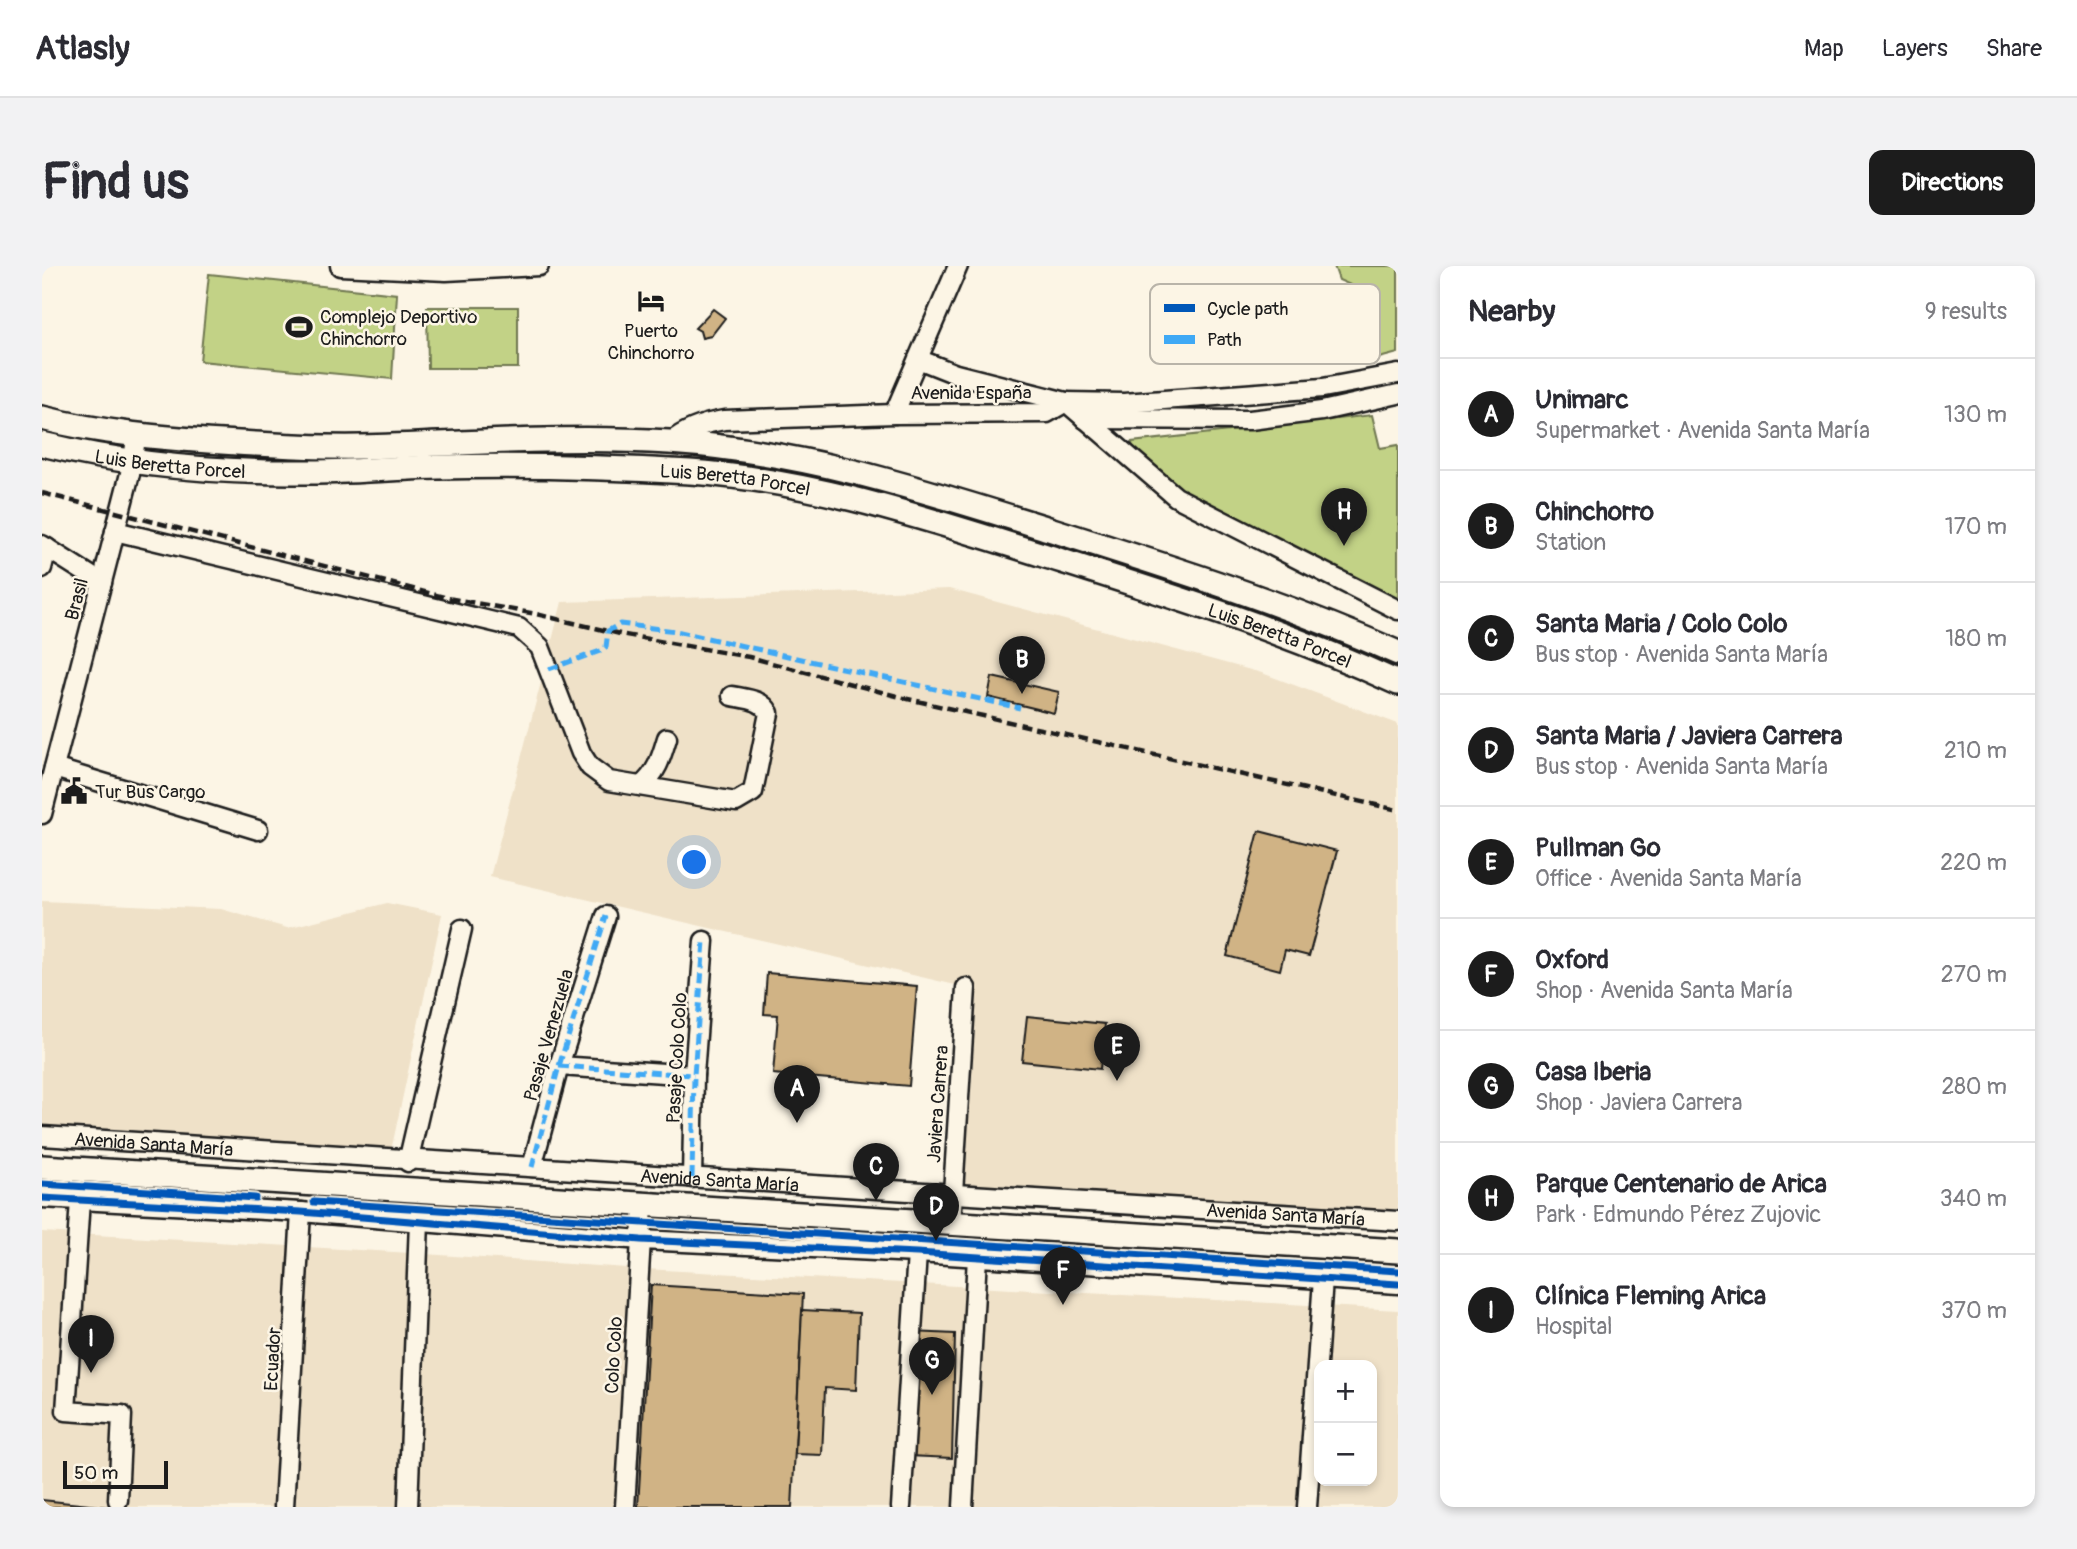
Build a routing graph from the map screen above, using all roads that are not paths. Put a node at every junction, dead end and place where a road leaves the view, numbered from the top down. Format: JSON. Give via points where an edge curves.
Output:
{"nodes":[{"id":1,"x":340,"y":266,"type":"edge"},
{"id":2,"x":539,"y":266,"type":"edge"},
{"id":3,"x":958,"y":266,"type":"edge"},
{"id":4,"x":918,"y":359,"type":"junction"},
{"id":5,"x":1398,"y":374,"type":"edge"},
{"id":6,"x":1398,"y":394,"type":"edge"},
{"id":7,"x":1066,"y":402,"type":"junction"},
{"id":8,"x":894,"y":414,"type":"junction"},
{"id":9,"x":42,"y":418,"type":"edge"},
{"id":10,"x":1086,"y":419,"type":"junction"},
{"id":11,"x":1121,"y":419,"type":"junction"},
{"id":12,"x":136,"y":436,"type":"junction"},
{"id":13,"x":1103,"y":436,"type":"junction"},
{"id":14,"x":671,"y":442,"type":"junction"},
{"id":15,"x":42,"y":444,"type":"edge"},
{"id":16,"x":133,"y":462,"type":"junction"},
{"id":17,"x":115,"y":531,"type":"junction"},
{"id":18,"x":45,"y":546,"type":"edge"},
{"id":19,"x":42,"y":568,"type":"edge"},
{"id":20,"x":102,"y":583,"type":"junction"},
{"id":21,"x":1398,"y":610,"type":"edge"},
{"id":22,"x":1398,"y":653,"type":"edge"},
{"id":23,"x":1398,"y":683,"type":"edge"},
{"id":24,"x":732,"y":696,"type":"dead end"},
{"id":25,"x":667,"y":738,"type":"dead end"},
{"id":26,"x":54,"y":768,"type":"junction"},
{"id":27,"x":641,"y":786,"type":"junction"},
{"id":28,"x":42,"y":814,"type":"edge"},
{"id":29,"x":258,"y":831,"type":"dead end"},
{"id":30,"x":606,"y":916,"type":"dead end"},
{"id":31,"x":461,"y":929,"type":"dead end"},
{"id":32,"x":704,"y":941,"type":"dead end"},
{"id":33,"x":966,"y":988,"type":"dead end"},
{"id":34,"x":559,"y":1066,"type":"junction"},
{"id":35,"x":694,"y":1075,"type":"junction"},
{"id":36,"x":42,"y":1136,"type":"edge"},
{"id":37,"x":408,"y":1162,"type":"junction"},
{"id":38,"x":42,"y":1167,"type":"edge"},
{"id":39,"x":532,"y":1167,"type":"junction"},
{"id":40,"x":692,"y":1178,"type":"junction"},
{"id":41,"x":953,"y":1193,"type":"junction"},
{"id":42,"x":42,"y":1198,"type":"edge"},
{"id":43,"x":80,"y":1200,"type":"junction"},
{"id":44,"x":643,"y":1206,"type":"junction"},
{"id":45,"x":301,"y":1212,"type":"junction"},
{"id":46,"x":1398,"y":1221,"type":"edge"},
{"id":47,"x":419,"y":1222,"type":"junction"},
{"id":48,"x":951,"y":1224,"type":"junction"},
{"id":49,"x":641,"y":1240,"type":"junction"},
{"id":50,"x":1398,"y":1251,"type":"edge"},
{"id":51,"x":917,"y":1253,"type":"junction"},
{"id":52,"x":977,"y":1257,"type":"junction"},
{"id":53,"x":1323,"y":1279,"type":"junction"},
{"id":54,"x":1398,"y":1284,"type":"edge"},
{"id":55,"x":118,"y":1500,"type":"dead end"},
{"id":56,"x":284,"y":1507,"type":"edge"},
{"id":57,"x":408,"y":1507,"type":"edge"},
{"id":58,"x":625,"y":1507,"type":"edge"},
{"id":59,"x":901,"y":1507,"type":"edge"},
{"id":60,"x":963,"y":1507,"type":"edge"},
{"id":61,"x":1307,"y":1507,"type":"edge"}],
"edges":[{"from":1,"to":2,"type":"street","via":[[446,271]]},
{"from":3,"to":4,"type":"street"},
{"from":4,"to":7,"type":"street","via":[[956,374]]},
{"from":4,"to":8,"type":"street"},
{"from":5,"to":7,"type":"street","name":"Avenida España","via":[[1323,388],[1124,403]]},
{"from":6,"to":11,"type":"street","via":[[1322,411],[1250,420]]},
{"from":7,"to":8,"type":"street","name":"Avenida España","via":[[1047,413]]},
{"from":7,"to":10,"type":"street"},
{"from":8,"to":14,"type":"street","name":"Avenida España","via":[[724,420],[697,427]]},
{"from":9,"to":12,"type":"main road","name":"Luis Beretta Porcel"},
{"from":10,"to":11,"type":"street"},
{"from":10,"to":13,"type":"street"},
{"from":11,"to":13,"type":"street","via":[[1105,428]]},
{"from":12,"to":14,"type":"main road","name":"Luis Beretta Porcel","via":[[304,447]]},
{"from":12,"to":16,"type":"street","name":"Brasil"},
{"from":13,"to":21,"type":"street","via":[[1175,497]]},
{"from":14,"to":22,"type":"main road","name":"Luis Beretta Porcel","via":[[813,461],[932,492],[1231,587]]},
{"from":15,"to":16,"type":"main road","name":"Luis Beretta Porcel"},
{"from":16,"to":17,"type":"street","name":"Brasil"},
{"from":16,"to":23,"type":"main road","name":"Luis Beretta Porcel","via":[[293,472],[627,469],[722,474],[781,483],[919,517],[1175,597],[1277,632]]},
{"from":17,"to":20,"type":"street","name":"Brasil"},
{"from":17,"to":27,"type":"street","via":[[519,628],[540,647],[590,767],[609,781]]},
{"from":18,"to":19,"type":"street"},
{"from":18,"to":20,"type":"street"},
{"from":20,"to":26,"type":"street","name":"Brasil"},
{"from":24,"to":27,"type":"street","via":[[757,701],[769,713],[753,792],[736,802]]},
{"from":25,"to":27,"type":"street","via":[[652,778]]},
{"from":26,"to":28,"type":"street","name":"Brasil"},
{"from":26,"to":29,"type":"street"},
{"from":30,"to":34,"type":"street","name":"Pasaje Venezuela"},
{"from":31,"to":37,"type":"street"},
{"from":32,"to":35,"type":"street","name":"Pasaje Colo Colo"},
{"from":33,"to":41,"type":"street","name":"Javiera Carrera"},
{"from":34,"to":35,"type":"street"},
{"from":34,"to":39,"type":"street","name":"Pasaje Venezuela"},
{"from":35,"to":40,"type":"street","name":"Pasaje Colo Colo"},
{"from":36,"to":37,"type":"street","name":"Avenida Santa María"},
{"from":37,"to":39,"type":"street","name":"Avenida Santa María"},
{"from":38,"to":44,"type":"main road","name":"Avenida Santa María"},
{"from":39,"to":40,"type":"street","name":"Avenida Santa María"},
{"from":40,"to":41,"type":"street","name":"Avenida Santa María"},
{"from":41,"to":46,"type":"street","name":"Avenida Santa María"},
{"from":41,"to":48,"type":"street","name":"Javiera Carrera"},
{"from":42,"to":43,"type":"street"},
{"from":43,"to":45,"type":"street"},
{"from":43,"to":55,"type":"street","via":[[66,1411],[122,1415]]},
{"from":44,"to":48,"type":"main road","name":"Avenida Santa María"},
{"from":44,"to":49,"type":"street","name":"Colo Colo"},
{"from":45,"to":47,"type":"street"},
{"from":45,"to":56,"type":"street","name":"Ecuador"},
{"from":47,"to":49,"type":"street"},
{"from":47,"to":57,"type":"street"},
{"from":48,"to":50,"type":"main road","name":"Avenida Santa María"},
{"from":49,"to":51,"type":"street"},
{"from":49,"to":58,"type":"street","name":"Colo Colo"},
{"from":51,"to":52,"type":"street"},
{"from":51,"to":59,"type":"street"},
{"from":52,"to":53,"type":"street"},
{"from":52,"to":60,"type":"street"},
{"from":53,"to":54,"type":"street"},
{"from":53,"to":61,"type":"street"}]}
